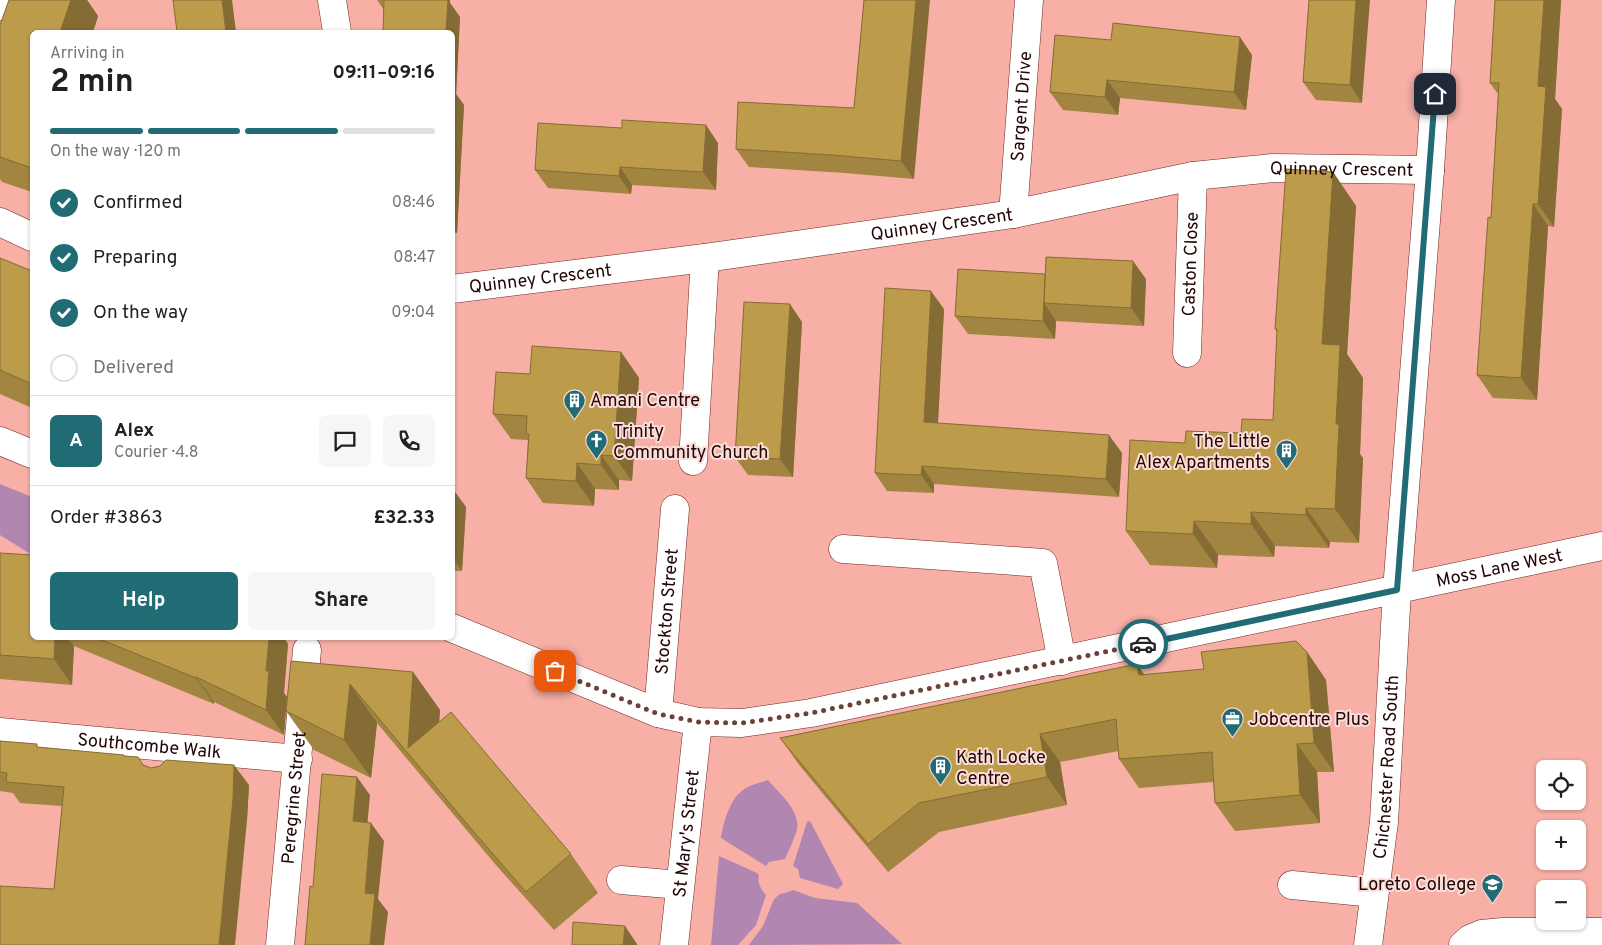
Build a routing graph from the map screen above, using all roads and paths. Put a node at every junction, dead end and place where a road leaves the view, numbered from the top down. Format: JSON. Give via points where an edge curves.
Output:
{"nodes":[{"id":1,"x":2,"y":0,"type":"edge"},
{"id":2,"x":332,"y":0,"type":"edge"},
{"id":3,"x":1029,"y":0,"type":"edge"},
{"id":4,"x":1442,"y":0,"type":"edge"},
{"id":5,"x":0,"y":6,"type":"edge"},
{"id":6,"x":337,"y":30,"type":"edge"},
{"id":7,"x":1430,"y":170,"type":"junction"},
{"id":8,"x":1193,"y":176,"type":"junction"},
{"id":9,"x":1013,"y":214,"type":"junction"},
{"id":10,"x":0,"y":222,"type":"edge"},
{"id":11,"x":30,"y":236,"type":"edge"},
{"id":12,"x":705,"y":258,"type":"junction"},
{"id":13,"x":455,"y":289,"type":"edge"},
{"id":14,"x":1187,"y":353,"type":"dead end"},
{"id":15,"x":0,"y":441,"type":"edge"},
{"id":16,"x":30,"y":453,"type":"edge"},
{"id":17,"x":693,"y":460,"type":"dead end"},
{"id":18,"x":675,"y":509,"type":"dead end"},
{"id":19,"x":1602,"y":546,"type":"edge"},
{"id":20,"x":843,"y":549,"type":"dead end"},
{"id":21,"x":1397,"y":590,"type":"junction"},
{"id":22,"x":455,"y":629,"type":"edge"},
{"id":23,"x":307,"y":650,"type":"dead end"},
{"id":24,"x":1062,"y":661,"type":"junction"},
{"id":25,"x":658,"y":714,"type":"junction"},
{"id":26,"x":698,"y":722,"type":"junction"},
{"id":27,"x":0,"y":732,"type":"edge"},
{"id":28,"x":298,"y":760,"type":"junction"},
{"id":29,"x":621,"y":880,"type":"dead end"},
{"id":30,"x":680,"y":885,"type":"junction"},
{"id":31,"x":1292,"y":885,"type":"dead end"},
{"id":32,"x":1374,"y":893,"type":"junction"},
{"id":33,"x":1602,"y":932,"type":"edge"},
{"id":34,"x":280,"y":945,"type":"edge"},
{"id":35,"x":674,"y":945,"type":"edge"},
{"id":36,"x":1368,"y":945,"type":"edge"},
{"id":37,"x":1463,"y":945,"type":"edge"}],
"edges":[{"from":1,"to":5,"type":"street"},
{"from":2,"to":6,"type":"street"},
{"from":3,"to":9,"type":"street","name":"Sargent Drive"},
{"from":4,"to":7,"type":"street","name":"Chichester Road South"},
{"from":7,"to":8,"type":"street","name":"Quinney Crescent","via":[[1273,168]]},
{"from":7,"to":21,"type":"street","name":"Chichester Road South"},
{"from":8,"to":9,"type":"street","name":"Quinney Crescent"},
{"from":8,"to":14,"type":"street","name":"Caston Close"},
{"from":9,"to":12,"type":"street","name":"Quinney Crescent"},
{"from":10,"to":11,"type":"street"},
{"from":12,"to":13,"type":"street","name":"Quinney Crescent"},
{"from":12,"to":17,"type":"street"},
{"from":15,"to":16,"type":"street"},
{"from":18,"to":25,"type":"street","name":"Stockton Street"},
{"from":19,"to":21,"type":"street","name":"Moss Lane West"},
{"from":20,"to":24,"type":"street","via":[[1043,563]]},
{"from":21,"to":24,"type":"street","name":"Moss Lane West"},
{"from":21,"to":32,"type":"street","name":"Chichester Road South","via":[[1384,822]]},
{"from":22,"to":25,"type":"street","name":"Moss Lane West"},
{"from":23,"to":28,"type":"street","name":"Peregrine Street"},
{"from":24,"to":26,"type":"street","name":"Moss Lane West","via":[[811,713],[742,723]]},
{"from":25,"to":26,"type":"street","name":"Moss Lane West"},
{"from":26,"to":30,"type":"street","name":"St Mary's Street"},
{"from":27,"to":28,"type":"street","name":"Southcombe Walk","via":[[168,761]]},
{"from":28,"to":34,"type":"street","name":"Peregrine Street"},
{"from":29,"to":30,"type":"street"},
{"from":30,"to":35,"type":"street","name":"St Mary's Street"},
{"from":31,"to":32,"type":"street"},
{"from":32,"to":36,"type":"street","name":"Chichester Road South"},
{"from":33,"to":37,"type":"street","via":[[1503,932],[1482,934]]}]}
